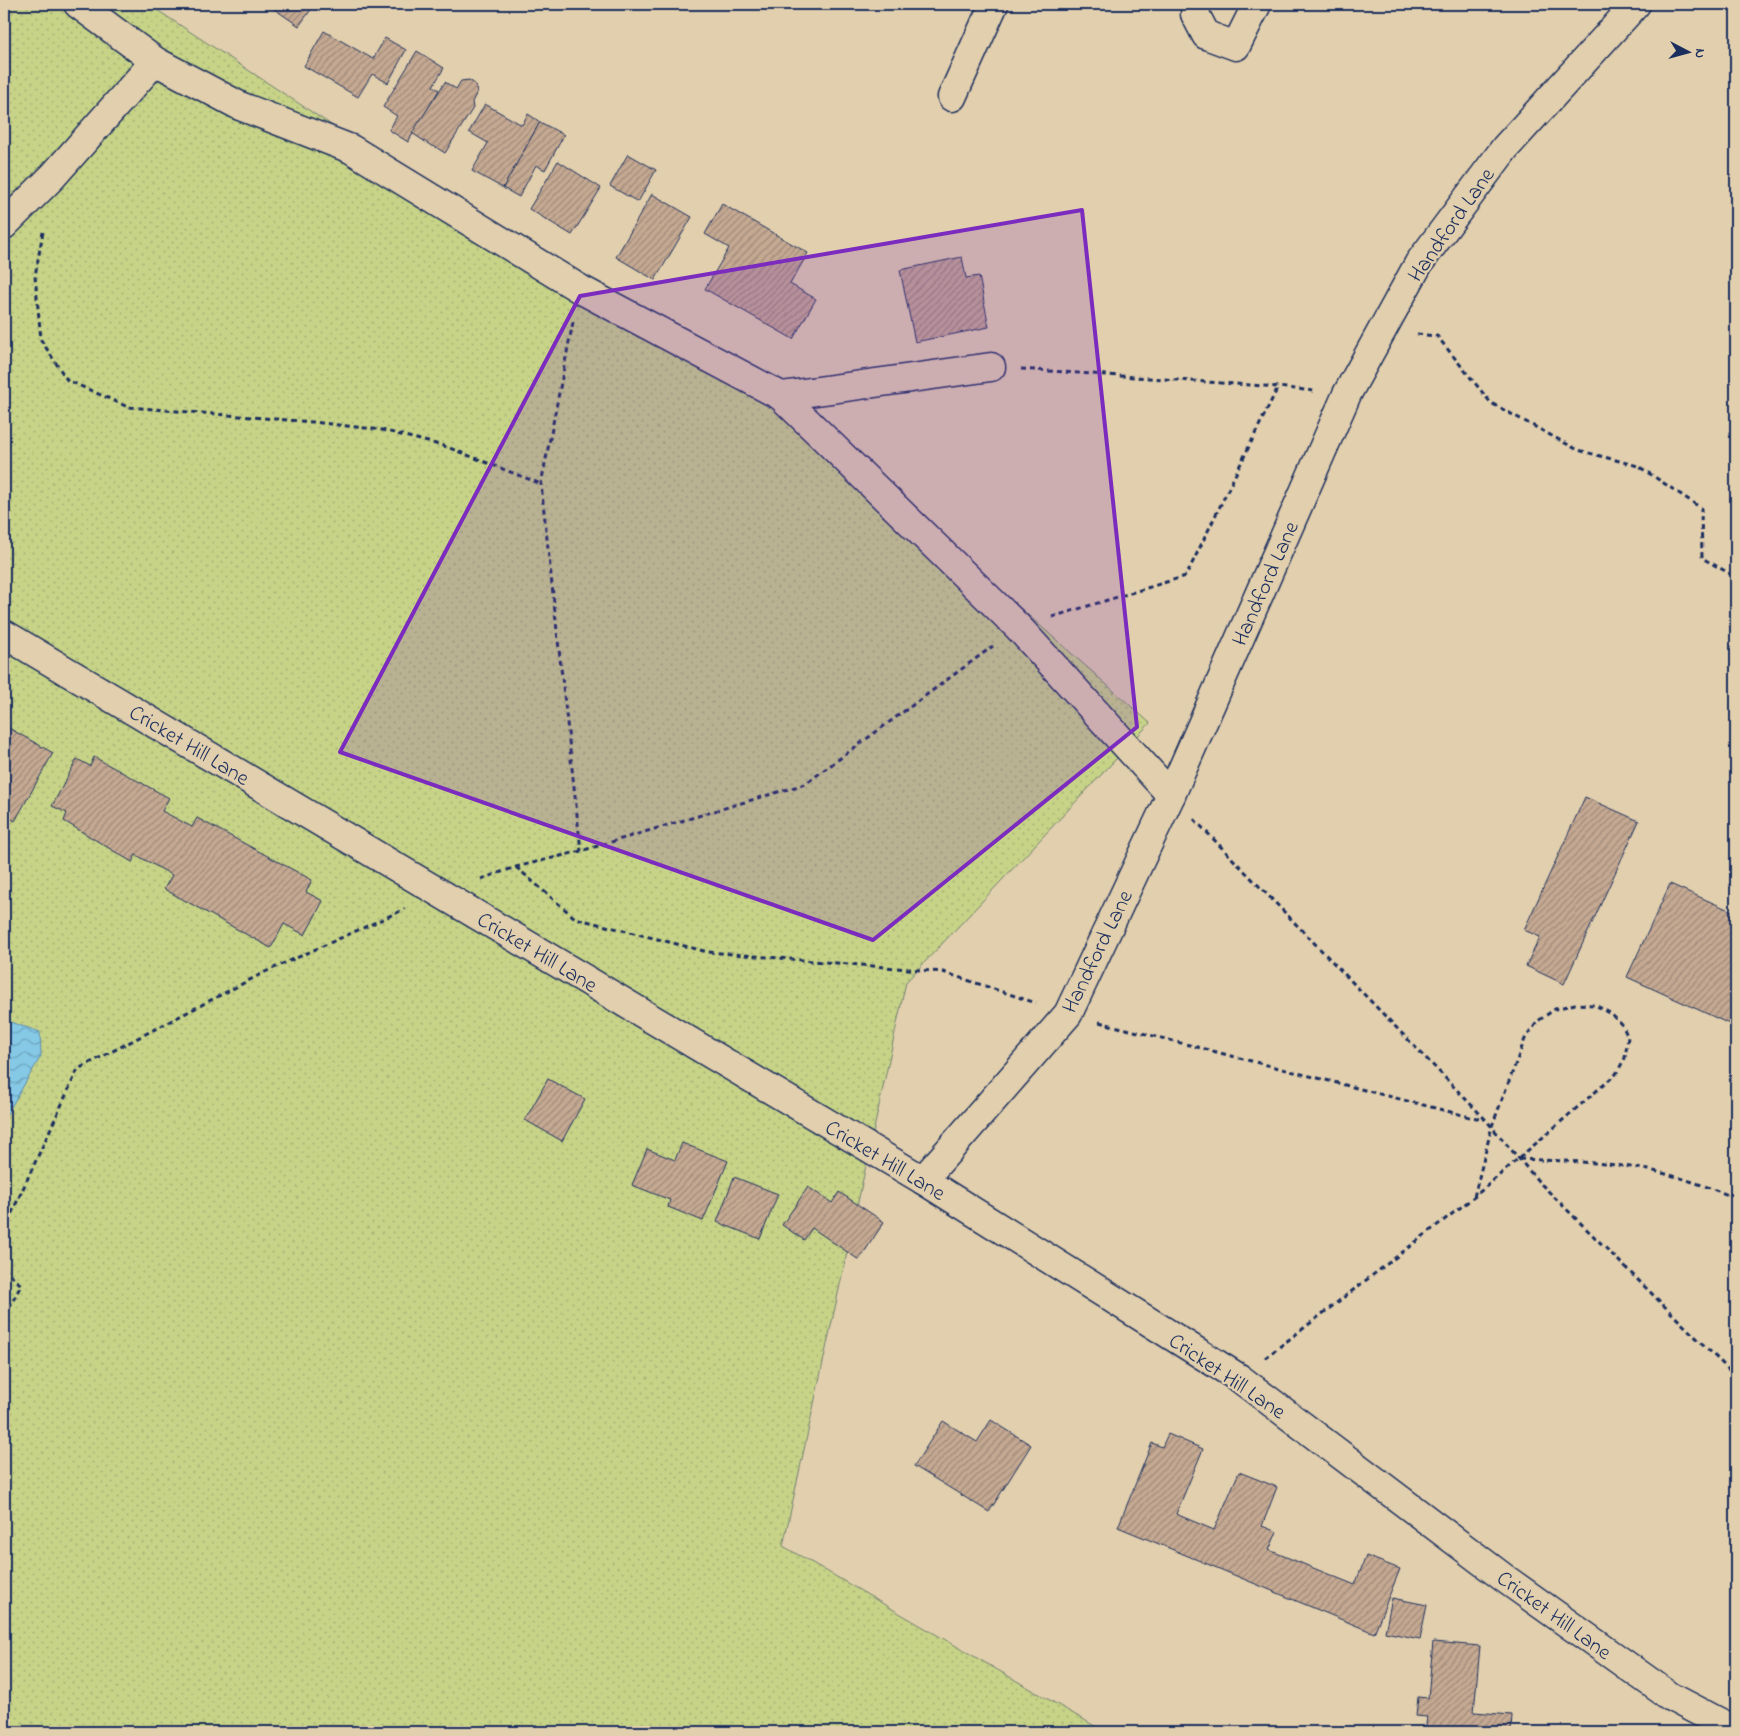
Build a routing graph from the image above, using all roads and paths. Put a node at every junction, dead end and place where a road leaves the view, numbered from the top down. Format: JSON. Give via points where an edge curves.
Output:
{"nodes":[{"id":1,"x":78,"y":4,"type":"edge"},
{"id":2,"x":994,"y":4,"type":"edge"},
{"id":3,"x":1197,"y":4,"type":"edge"},
{"id":4,"x":1256,"y":4,"type":"edge"},
{"id":5,"x":1636,"y":4,"type":"edge"},
{"id":6,"x":155,"y":61,"type":"junction"},
{"id":7,"x":952,"y":97,"type":"dead end"},
{"id":8,"x":4,"y":225,"type":"edge"},
{"id":9,"x":43,"y":231,"type":"dead end"},
{"id":10,"x":580,"y":289,"type":"junction"},
{"id":11,"x":1381,"y":330,"type":"junction"},
{"id":12,"x":991,"y":367,"type":"joint"},
{"id":13,"x":1278,"y":387,"type":"junction"},
{"id":14,"x":1346,"y":394,"type":"junction"},
{"id":15,"x":781,"y":396,"type":"junction"},
{"id":16,"x":541,"y":484,"type":"junction"},
{"id":17,"x":1736,"y":577,"type":"edge"},
{"id":18,"x":1019,"y":628,"type":"junction"},
{"id":19,"x":4,"y":634,"type":"edge"},
{"id":20,"x":1171,"y":795,"type":"junction"},
{"id":21,"x":580,"y":851,"type":"junction"},
{"id":22,"x":441,"y":893,"type":"junction"},
{"id":23,"x":1068,"y":1014,"type":"junction"},
{"id":24,"x":1485,"y":1119,"type":"junction"},
{"id":25,"x":1492,"y":1126,"type":"junction"},
{"id":26,"x":1519,"y":1159,"type":"junction"},
{"id":27,"x":923,"y":1180,"type":"junction"},
{"id":28,"x":1474,"y":1197,"type":"junction"},
{"id":29,"x":1736,"y":1198,"type":"edge"},
{"id":30,"x":4,"y":1230,"type":"edge"},
{"id":31,"x":4,"y":1268,"type":"edge"},
{"id":32,"x":4,"y":1318,"type":"edge"},
{"id":33,"x":1736,"y":1377,"type":"edge"},
{"id":34,"x":1239,"y":1378,"type":"junction"},
{"id":35,"x":1736,"y":1731,"type":"edge"}],
"edges":[{"from":1,"to":6,"type":"street"},
{"from":2,"to":7,"type":"street"},
{"from":3,"to":4,"type":"street","via":[[1195,14],[1206,35],[1236,46]]},
{"from":5,"to":11,"type":"street","name":"Handford Lane","via":[[1504,148],[1419,263]]},
{"from":6,"to":8,"type":"street","via":[[53,176]]},
{"from":6,"to":10,"type":"street","via":[[240,106],[350,149]]},
{"from":9,"to":16,"type":"path","via":[[35,276],[41,340],[67,380],[128,407],[382,430],[447,447]]},
{"from":10,"to":15,"type":"street"},
{"from":10,"to":16,"type":"path"},
{"from":11,"to":14,"type":"street","name":"Handford Lane"},
{"from":11,"to":17,"type":"path","via":[[1437,336],[1491,403],[1578,450],[1638,466],[1701,508],[1702,558]]},
{"from":12,"to":13,"type":"path"},
{"from":12,"to":15,"type":"street"},
{"from":13,"to":14,"type":"path"},
{"from":13,"to":18,"type":"path","via":[[1186,576]]},
{"from":14,"to":20,"type":"street","name":"Handford Lane"},
{"from":15,"to":18,"type":"street"},
{"from":16,"to":21,"type":"path"},
{"from":18,"to":20,"type":"street"},
{"from":18,"to":21,"type":"path","via":[[805,784]]},
{"from":19,"to":22,"type":"street","name":"Cricket Hill Lane"},
{"from":20,"to":23,"type":"street","name":"Handford Lane"},
{"from":20,"to":24,"type":"path"},
{"from":21,"to":23,"type":"path","via":[[516,867],[575,918],[708,952],[943,972]]},
{"from":22,"to":27,"type":"street","name":"Cricket Hill Lane"},
{"from":22,"to":30,"type":"path","via":[[265,972],[78,1069]]},
{"from":23,"to":24,"type":"path"},
{"from":23,"to":27,"type":"street","name":"Handford Lane"},
{"from":24,"to":25,"type":"path"},
{"from":25,"to":26,"type":"path"},
{"from":25,"to":26,"type":"path","via":[[1525,1039],[1538,1021],[1555,1008],[1575,1004],[1595,1005],[1622,1025],[1628,1037],[1625,1058],[1616,1074]]},
{"from":25,"to":28,"type":"path"},
{"from":26,"to":28,"type":"path"},
{"from":26,"to":29,"type":"path","via":[[1605,1163],[1651,1170]]},
{"from":26,"to":33,"type":"path"},
{"from":27,"to":34,"type":"street","name":"Cricket Hill Lane"},
{"from":28,"to":34,"type":"path"},
{"from":31,"to":32,"type":"path","via":[[21,1285]]},
{"from":34,"to":35,"type":"street","name":"Cricket Hill Lane","via":[[1504,1578],[1671,1698]]}]}
